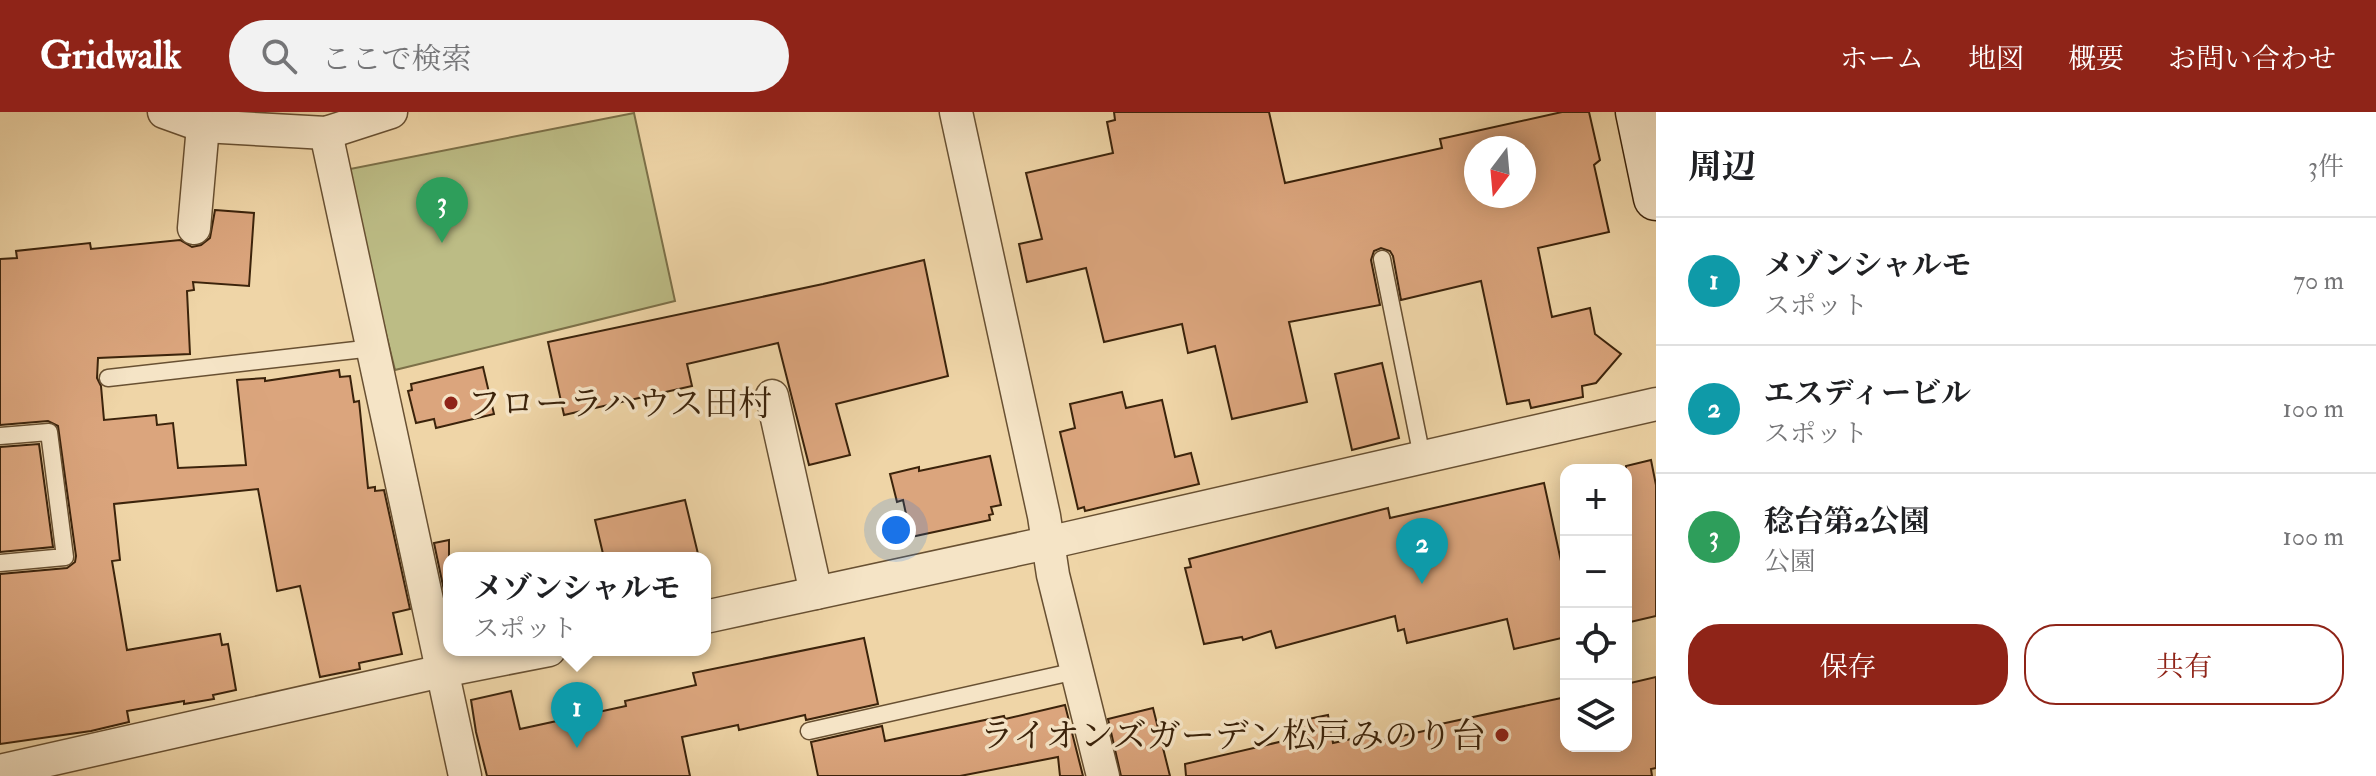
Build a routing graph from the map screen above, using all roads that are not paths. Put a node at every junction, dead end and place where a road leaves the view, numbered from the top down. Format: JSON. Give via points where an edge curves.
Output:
{"nodes":[{"id":1,"x":164,"y":112,"type":"edge"},
{"id":2,"x":391,"y":112,"type":"edge"},
{"id":3,"x":956,"y":112,"type":"edge"},
{"id":4,"x":1638,"y":112,"type":"edge"},
{"id":5,"x":257,"y":122,"type":"edge"},
{"id":6,"x":203,"y":126,"type":"junction"},
{"id":7,"x":326,"y":133,"type":"junction"},
{"id":8,"x":1656,"y":198,"type":"edge"},
{"id":9,"x":194,"y":228,"type":"dead end"},
{"id":10,"x":1382,"y":259,"type":"dead end"},
{"id":11,"x":373,"y":348,"type":"junction"},
{"id":12,"x":108,"y":378,"type":"dead end"},
{"id":13,"x":772,"y":396,"type":"dead end"},
{"id":14,"x":1656,"y":404,"type":"edge"},
{"id":15,"x":0,"y":436,"type":"edge"},
{"id":16,"x":1422,"y":457,"type":"junction"},
{"id":17,"x":1047,"y":543,"type":"junction"},
{"id":18,"x":0,"y":563,"type":"edge"},
{"id":19,"x":816,"y":593,"type":"junction"},
{"id":20,"x":711,"y":616,"type":"edge"},
{"id":21,"x":518,"y":656,"type":"edge"},
{"id":22,"x":442,"y":671,"type":"junction"},
{"id":23,"x":1076,"y":671,"type":"junction"},
{"id":24,"x":809,"y":731,"type":"dead end"},
{"id":25,"x":0,"y":771,"type":"edge"},
{"id":26,"x":465,"y":776,"type":"edge"},
{"id":27,"x":1103,"y":776,"type":"edge"}],
"edges":[{"from":1,"to":6,"type":"street"},
{"from":2,"to":7,"type":"street"},
{"from":3,"to":17,"type":"street"},
{"from":4,"to":8,"type":"street"},
{"from":5,"to":6,"type":"street"},
{"from":5,"to":7,"type":"street"},
{"from":6,"to":9,"type":"street"},
{"from":7,"to":11,"type":"street"},
{"from":10,"to":16,"type":"lane"},
{"from":11,"to":12,"type":"lane"},
{"from":11,"to":22,"type":"street"},
{"from":13,"to":19,"type":"street"},
{"from":14,"to":16,"type":"street"},
{"from":15,"to":18,"type":"lane","via":[[49,432],[65,557]]},
{"from":16,"to":17,"type":"street"},
{"from":17,"to":19,"type":"street"},
{"from":17,"to":23,"type":"street"},
{"from":19,"to":20,"type":"street"},
{"from":21,"to":22,"type":"street"},
{"from":22,"to":25,"type":"street"},
{"from":22,"to":26,"type":"street"},
{"from":23,"to":24,"type":"lane"},
{"from":23,"to":27,"type":"street"}]}
